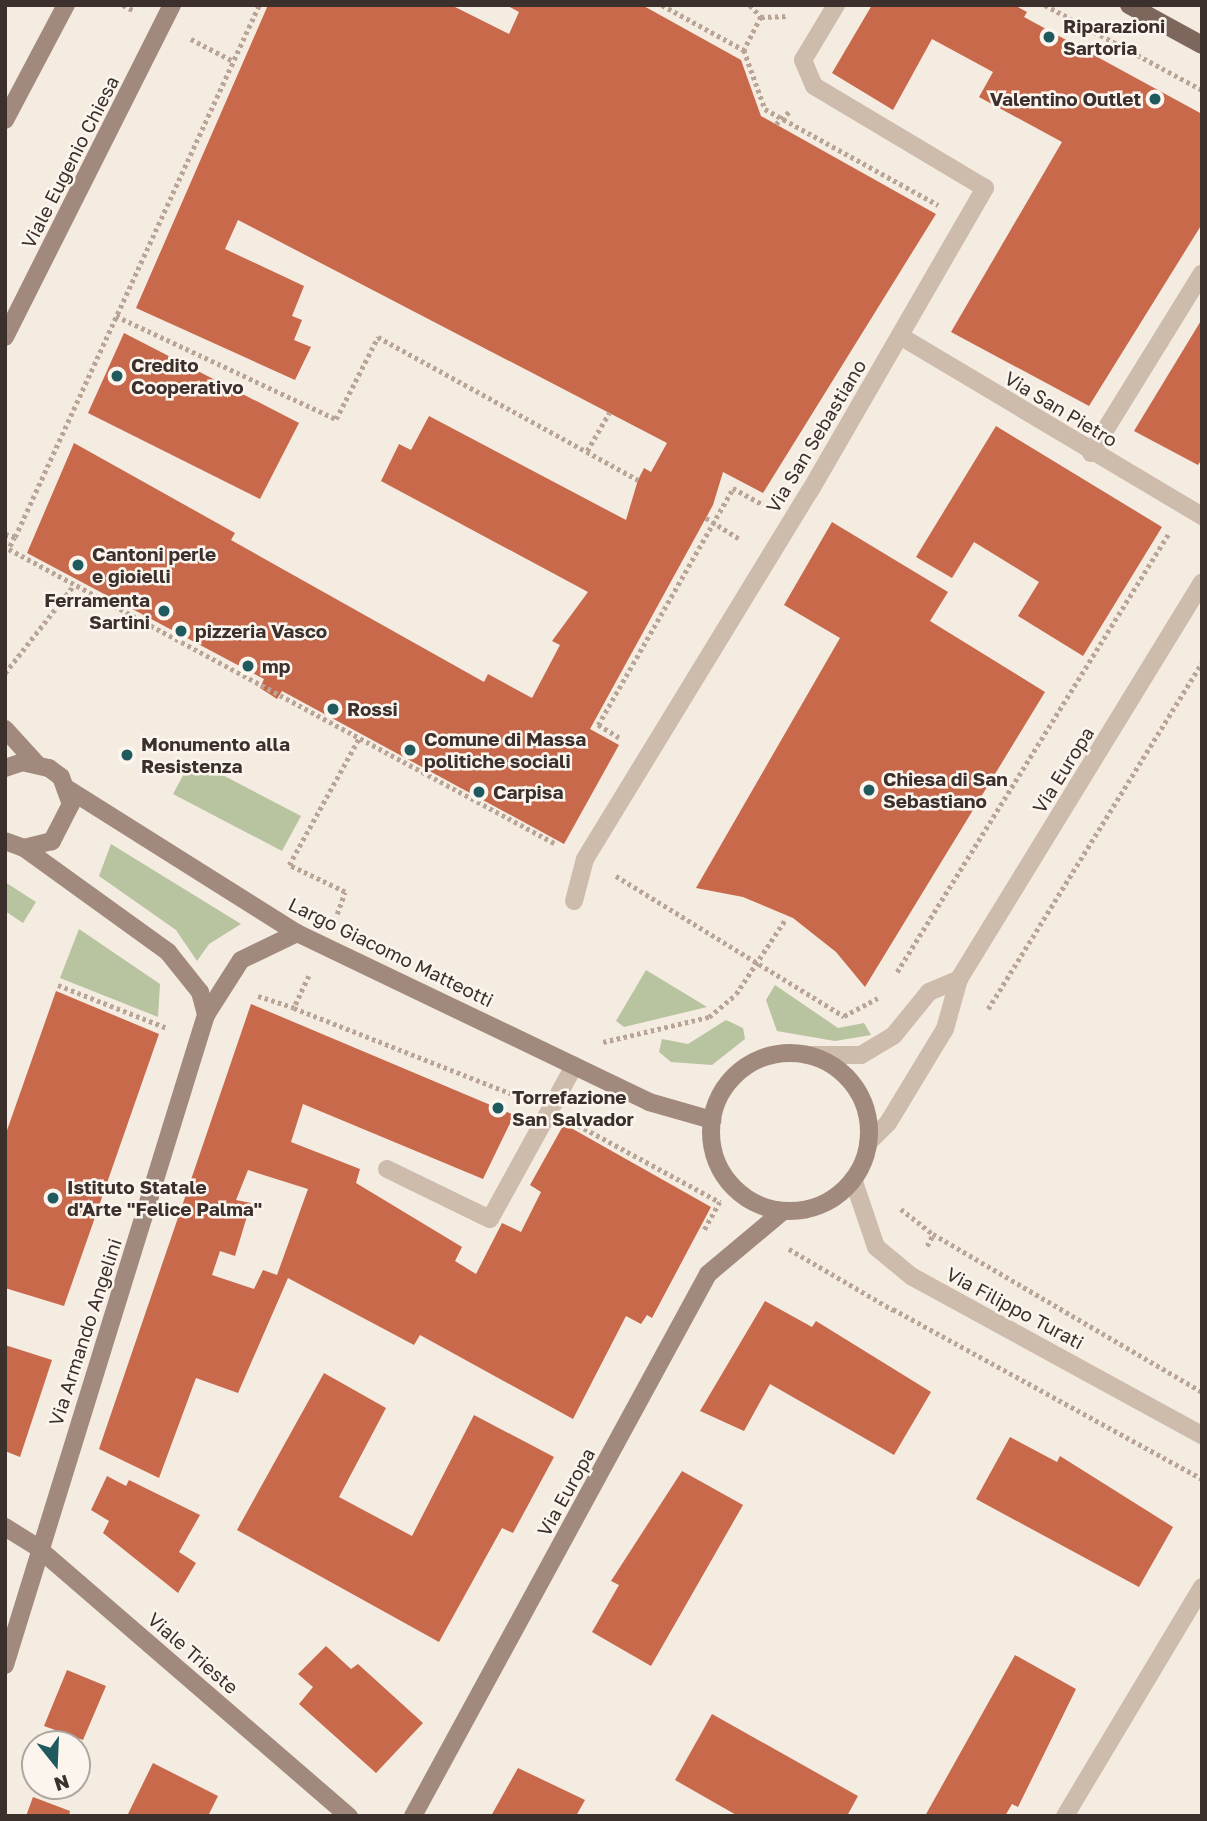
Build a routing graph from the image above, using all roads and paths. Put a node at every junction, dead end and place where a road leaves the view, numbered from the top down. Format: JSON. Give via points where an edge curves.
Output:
{"nodes":[{"id":1,"x":66,"y":5,"type":"edge"},
{"id":2,"x":172,"y":5,"type":"edge"},
{"id":3,"x":258,"y":5,"type":"edge"},
{"id":4,"x":662,"y":5,"type":"edge"},
{"id":5,"x":750,"y":5,"type":"edge"},
{"id":6,"x":836,"y":5,"type":"edge"},
{"id":7,"x":1045,"y":5,"type":"edge"},
{"id":8,"x":1129,"y":5,"type":"edge"},
{"id":9,"x":797,"y":9,"type":"dead end"},
{"id":10,"x":761,"y":17,"type":"junction"},
{"id":11,"x":1202,"y":45,"type":"edge"},
{"id":12,"x":744,"y":50,"type":"junction"},
{"id":13,"x":1202,"y":90,"type":"edge"},
{"id":14,"x":5,"y":120,"type":"edge"},
{"id":15,"x":967,"y":220,"type":"junction"},
{"id":16,"x":1202,"y":273,"type":"edge"},
{"id":17,"x":116,"y":316,"type":"junction"},
{"id":18,"x":5,"y":337,"type":"edge"},
{"id":19,"x":900,"y":337,"type":"junction"},
{"id":20,"x":609,"y":413,"type":"dead end"},
{"id":21,"x":587,"y":451,"type":"junction"},
{"id":22,"x":1091,"y":453,"type":"junction"},
{"id":23,"x":638,"y":480,"type":"dead end"},
{"id":24,"x":772,"y":497,"type":"dead end"},
{"id":25,"x":1185,"y":506,"type":"junction"},
{"id":26,"x":1202,"y":516,"type":"edge"},
{"id":27,"x":706,"y":518,"type":"dead end"},
{"id":28,"x":714,"y":522,"type":"junction"},
{"id":29,"x":5,"y":534,"type":"edge"},
{"id":30,"x":15,"y":537,"type":"junction"},
{"id":31,"x":768,"y":555,"type":"junction"},
{"id":32,"x":1202,"y":582,"type":"edge"},
{"id":33,"x":74,"y":585,"type":"junction"},
{"id":34,"x":1202,"y":663,"type":"edge"},
{"id":35,"x":5,"y":673,"type":"edge"},
{"id":36,"x":5,"y":729,"type":"edge"},
{"id":37,"x":619,"y":754,"type":"dead end"},
{"id":38,"x":36,"y":763,"type":"junction"},
{"id":39,"x":5,"y":768,"type":"edge"},
{"id":40,"x":68,"y":789,"type":"junction"},
{"id":41,"x":5,"y":841,"type":"edge"},
{"id":42,"x":24,"y":848,"type":"junction"},
{"id":43,"x":585,"y":859,"type":"junction"},
{"id":44,"x":574,"y":901,"type":"dead end"},
{"id":45,"x":785,"y":920,"type":"dead end"},
{"id":46,"x":297,"y":933,"type":"junction"},
{"id":47,"x":756,"y":962,"type":"junction"},
{"id":48,"x":959,"y":979,"type":"junction"},
{"id":49,"x":890,"y":985,"type":"dead end"},
{"id":50,"x":912,"y":1012,"type":"junction"},
{"id":51,"x":206,"y":1015,"type":"junction"},
{"id":52,"x":944,"y":1029,"type":"junction"},
{"id":53,"x":806,"y":1055,"type":"junction"},
{"id":54,"x":578,"y":1068,"type":"junction"},
{"id":55,"x":712,"y":1120,"type":"junction"},
{"id":56,"x":868,"y":1143,"type":"junction"},
{"id":57,"x":387,"y":1169,"type":"dead end"},
{"id":58,"x":853,"y":1179,"type":"junction"},
{"id":59,"x":895,"y":1204,"type":"dead end"},
{"id":60,"x":783,"y":1211,"type":"junction"},
{"id":61,"x":933,"y":1234,"type":"dead end"},
{"id":62,"x":1202,"y":1435,"type":"edge"},
{"id":63,"x":5,"y":1527,"type":"edge"},
{"id":64,"x":38,"y":1548,"type":"junction"},
{"id":65,"x":1202,"y":1587,"type":"edge"},
{"id":66,"x":5,"y":1665,"type":"edge"},
{"id":67,"x":349,"y":1816,"type":"edge"},
{"id":68,"x":413,"y":1816,"type":"edge"},
{"id":69,"x":1065,"y":1816,"type":"edge"}],
"edges":[{"from":1,"to":14,"type":"street"},
{"from":2,"to":18,"type":"street","name":"Viale Eugenio Chiesa"},
{"from":3,"to":17,"type":"path"},
{"from":4,"to":12,"type":"path"},
{"from":5,"to":10,"type":"path"},
{"from":6,"to":15,"type":"street","name":"Via San Sebastiano","via":[[803,61],[814,86],[985,188]]},
{"from":7,"to":13,"type":"path"},
{"from":8,"to":11,"type":"main road"},
{"from":9,"to":10,"type":"path","via":[[781,20]]},
{"from":10,"to":12,"type":"path"},
{"from":12,"to":15,"type":"path","via":[[765,109]]},
{"from":15,"to":19,"type":"street","name":"Via San Sebastiano"},
{"from":16,"to":22,"type":"street"},
{"from":17,"to":21,"type":"path","via":[[336,419],[378,337]]},
{"from":17,"to":30,"type":"path"},
{"from":19,"to":22,"type":"street","name":"Via San Pietro"},
{"from":19,"to":31,"type":"street","name":"Via San Sebastiano"},
{"from":20,"to":21,"type":"path"},
{"from":21,"to":23,"type":"path"},
{"from":22,"to":25,"type":"street","name":"Via San Pietro"},
{"from":24,"to":28,"type":"path","via":[[766,506],[733,488]]},
{"from":25,"to":26,"type":"street","name":"Via San Pietro"},
{"from":25,"to":49,"type":"path"},
{"from":27,"to":28,"type":"path"},
{"from":28,"to":31,"type":"path"},
{"from":28,"to":37,"type":"path","via":[[598,725],[625,741]]},
{"from":29,"to":30,"type":"path"},
{"from":30,"to":33,"type":"path","via":[[9,549]]},
{"from":31,"to":43,"type":"street","name":"Via San Sebastiano"},
{"from":32,"to":48,"type":"street","name":"Via Europa"},
{"from":33,"to":35,"type":"path"},
{"from":33,"to":43,"type":"path"},
{"from":34,"to":52,"type":"path","via":[[968,1042]]},
{"from":36,"to":38,"type":"street"},
{"from":38,"to":39,"type":"street"},
{"from":38,"to":40,"type":"street","name":"Largo Giacomo Matteotti","via":[[61,777]]},
{"from":40,"to":42,"type":"street","via":[[62,831],[52,841]]},
{"from":40,"to":46,"type":"street","name":"Largo Giacomo Matteotti"},
{"from":41,"to":42,"type":"street"},
{"from":42,"to":51,"type":"street","via":[[168,952],[200,992]]},
{"from":43,"to":44,"type":"street","name":"Via San Sebastiano"},
{"from":43,"to":47,"type":"path"},
{"from":45,"to":47,"type":"path"},
{"from":46,"to":51,"type":"street","name":"Via Armando Angelini","via":[[241,961]]},
{"from":46,"to":54,"type":"street","name":"Largo Giacomo Matteotti"},
{"from":47,"to":50,"type":"path","via":[[844,1016],[882,996]]},
{"from":47,"to":54,"type":"path","via":[[736,994],[709,1017],[603,1042]]},
{"from":48,"to":50,"type":"street","via":[[929,992]]},
{"from":48,"to":52,"type":"street","name":"Via Europa"},
{"from":50,"to":53,"type":"street","via":[[894,1035],[861,1055]]},
{"from":51,"to":64,"type":"street","name":"Via Armando Angelini"},
{"from":52,"to":56,"type":"street","name":"Via Europa","via":[[888,1123]]},
{"from":53,"to":55,"type":"street","via":[[768,1056],[746,1066],[730,1080]]},
{"from":53,"to":56,"type":"street","via":[[844,1075],[860,1096]]},
{"from":54,"to":55,"type":"street","name":"Largo Giacomo Matteotti","via":[[649,1102]]},
{"from":54,"to":57,"type":"street","via":[[490,1219]]},
{"from":55,"to":60,"type":"street","via":[[720,1170],[737,1191]]},
{"from":56,"to":58,"type":"street"},
{"from":58,"to":60,"type":"street","via":[[823,1204]]},
{"from":58,"to":62,"type":"street","name":"Via Filippo Turati","via":[[876,1247],[911,1276]]},
{"from":59,"to":61,"type":"path"},
{"from":60,"to":68,"type":"street","name":"Via Europa","via":[[708,1274]]},
{"from":63,"to":64,"type":"street","name":"Viale Trieste"},
{"from":64,"to":66,"type":"street","name":"Via Armando Angelini"},
{"from":64,"to":67,"type":"street","name":"Viale Trieste"},
{"from":65,"to":69,"type":"street"}]}
